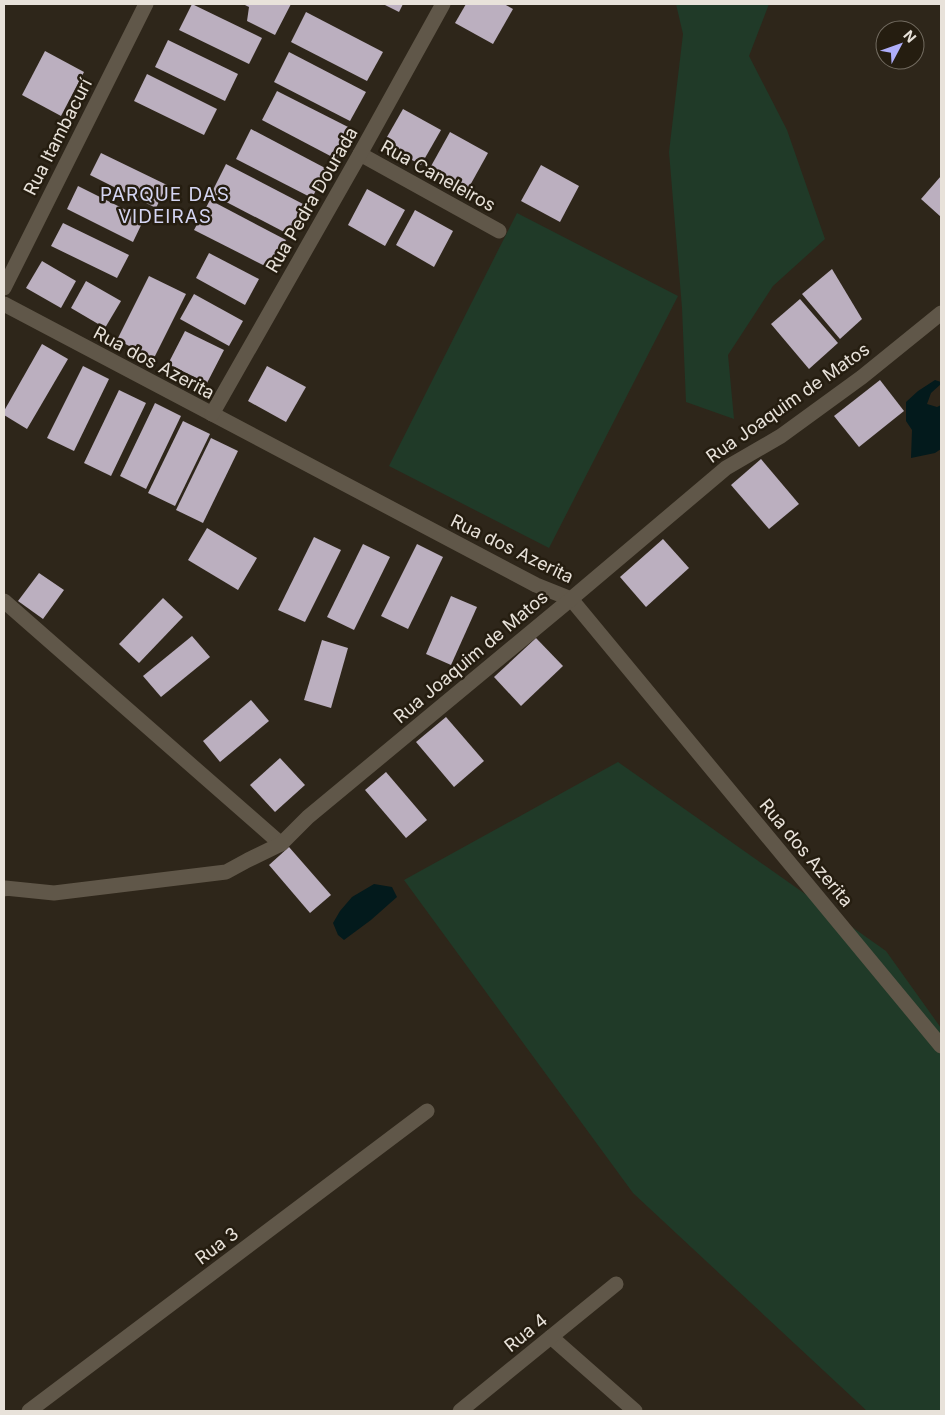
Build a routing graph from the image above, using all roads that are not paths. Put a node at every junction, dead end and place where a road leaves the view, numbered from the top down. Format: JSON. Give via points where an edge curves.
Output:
{"nodes":[{"id":1,"x":146,"y":4,"type":"edge"},
{"id":2,"x":442,"y":4,"type":"edge"},
{"id":3,"x":360,"y":154,"type":"junction"},
{"id":4,"x":499,"y":231,"type":"dead end"},
{"id":5,"x":4,"y":288,"type":"edge"},
{"id":6,"x":4,"y":304,"type":"edge"},
{"id":7,"x":941,"y":313,"type":"edge"},
{"id":8,"x":212,"y":414,"type":"junction"},
{"id":9,"x":571,"y":598,"type":"junction"},
{"id":10,"x":4,"y":601,"type":"edge"},
{"id":11,"x":281,"y":844,"type":"junction"},
{"id":12,"x":4,"y":889,"type":"edge"},
{"id":13,"x":941,"y":1046,"type":"edge"},
{"id":14,"x":427,"y":1111,"type":"dead end"},
{"id":15,"x":616,"y":1284,"type":"dead end"},
{"id":16,"x":551,"y":1337,"type":"junction"},
{"id":17,"x":29,"y":1411,"type":"edge"},
{"id":18,"x":460,"y":1411,"type":"edge"},
{"id":19,"x":635,"y":1411,"type":"edge"}],
"edges":[{"from":1,"to":5,"type":"street","name":"Rua Itambacurí"},
{"from":2,"to":3,"type":"street","name":"Rua Pedra Dourada"},
{"from":3,"to":4,"type":"street","name":"Rua Caneleiros"},
{"from":3,"to":8,"type":"street","name":"Rua Pedra Dourada"},
{"from":6,"to":8,"type":"street","name":"Rua dos Azerita"},
{"from":7,"to":9,"type":"street","name":"Rua Joaquim de Matos","via":[[862,378],[781,436],[726,468]]},
{"from":8,"to":9,"type":"street","name":"Rua dos Azerita","via":[[536,585]]},
{"from":9,"to":11,"type":"street","name":"Rua Joaquim de Matos","via":[[308,817]]},
{"from":9,"to":13,"type":"street","name":"Rua dos Azerita"},
{"from":10,"to":11,"type":"street"},
{"from":11,"to":12,"type":"street","name":"Rua Joaquim de Matos","via":[[226,872],[54,893]]},
{"from":14,"to":17,"type":"street","name":"Rua 3"},
{"from":15,"to":16,"type":"street","name":"Rua 4"},
{"from":16,"to":18,"type":"street","name":"Rua 4"},
{"from":16,"to":19,"type":"street"}]}
